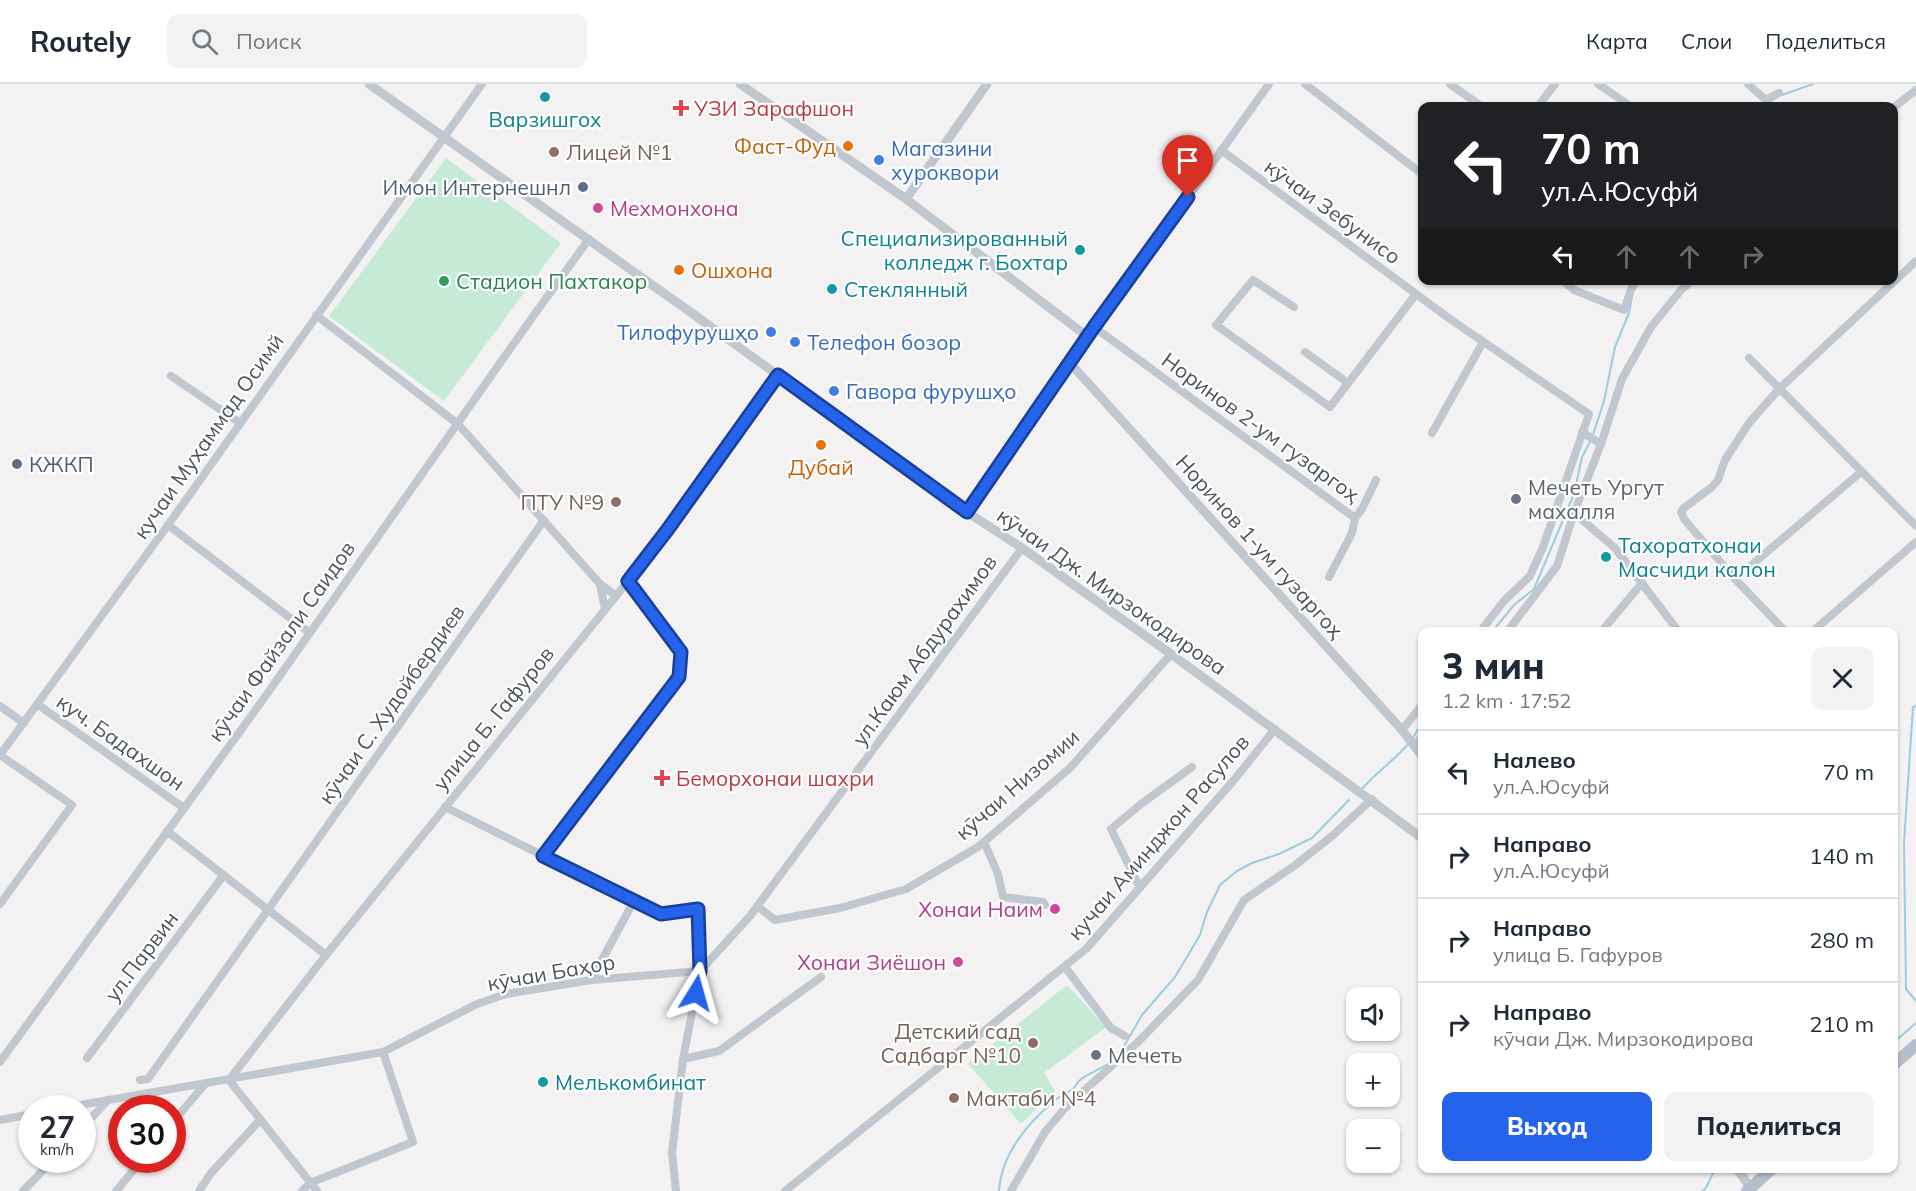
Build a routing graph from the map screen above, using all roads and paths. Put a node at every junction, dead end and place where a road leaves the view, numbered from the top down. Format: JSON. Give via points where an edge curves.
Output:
{"nodes":[{"id":1,"x":369,"y":84,"type":"edge"},
{"id":2,"x":482,"y":84,"type":"edge"},
{"id":3,"x":740,"y":84,"type":"edge"},
{"id":4,"x":987,"y":84,"type":"edge"},
{"id":5,"x":1269,"y":84,"type":"edge"},
{"id":6,"x":1305,"y":84,"type":"edge"},
{"id":7,"x":1450,"y":84,"type":"edge"},
{"id":8,"x":1555,"y":84,"type":"edge"},
{"id":9,"x":1598,"y":84,"type":"edge"},
{"id":10,"x":1748,"y":84,"type":"edge"},
{"id":11,"x":1916,"y":90,"type":"edge"},
{"id":12,"x":1779,"y":93,"type":"dead end"},
{"id":13,"x":1475,"y":102,"type":"edge"},
{"id":14,"x":1541,"y":102,"type":"edge"},
{"id":15,"x":1624,"y":102,"type":"edge"},
{"id":16,"x":1898,"y":104,"type":"edge"},
{"id":17,"x":444,"y":137,"type":"junction"},
{"id":18,"x":1221,"y":150,"type":"junction"},
{"id":19,"x":1418,"y":171,"type":"edge"},
{"id":20,"x":906,"y":199,"type":"junction"},
{"id":21,"x":589,"y":239,"type":"junction"},
{"id":22,"x":1916,"y":261,"type":"edge"},
{"id":23,"x":1898,"y":278,"type":"edge"},
{"id":24,"x":1568,"y":285,"type":"edge"},
{"id":25,"x":1633,"y":285,"type":"edge"},
{"id":26,"x":1687,"y":285,"type":"edge"},
{"id":27,"x":1890,"y":285,"type":"edge"},
{"id":28,"x":1416,"y":294,"type":"junction"},
{"id":29,"x":1294,"y":307,"type":"dead end"},
{"id":30,"x":316,"y":315,"type":"junction"},
{"id":31,"x":1094,"y":327,"type":"junction"},
{"id":32,"x":1088,"y":337,"type":"junction"},
{"id":33,"x":1483,"y":342,"type":"junction"},
{"id":34,"x":1305,"y":352,"type":"dead end"},
{"id":35,"x":1749,"y":358,"type":"dead end"},
{"id":36,"x":1069,"y":362,"type":"junction"},
{"id":37,"x":778,"y":375,"type":"junction"},
{"id":38,"x":171,"y":376,"type":"dead end"},
{"id":39,"x":1348,"y":383,"type":"junction"},
{"id":40,"x":1779,"y":389,"type":"junction"},
{"id":41,"x":240,"y":423,"type":"junction"},
{"id":42,"x":458,"y":424,"type":"junction"},
{"id":43,"x":1582,"y":432,"type":"junction"},
{"id":44,"x":1432,"y":433,"type":"dead end"},
{"id":45,"x":1601,"y":444,"type":"junction"},
{"id":46,"x":1861,"y":472,"type":"junction"},
{"id":47,"x":1376,"y":480,"type":"dead end"},
{"id":48,"x":967,"y":512,"type":"junction"},
{"id":49,"x":1574,"y":513,"type":"junction"},
{"id":50,"x":1355,"y":518,"type":"junction"},
{"id":51,"x":544,"y":520,"type":"junction"},
{"id":52,"x":168,"y":525,"type":"junction"},
{"id":53,"x":1916,"y":526,"type":"edge"},
{"id":54,"x":1916,"y":542,"type":"edge"},
{"id":55,"x":1022,"y":548,"type":"junction"},
{"id":56,"x":1329,"y":578,"type":"dead end"},
{"id":57,"x":1735,"y":579,"type":"junction"},
{"id":58,"x":628,"y":581,"type":"junction"},
{"id":59,"x":1642,"y":583,"type":"junction"},
{"id":60,"x":600,"y":584,"type":"junction"},
{"id":61,"x":615,"y":595,"type":"junction"},
{"id":62,"x":605,"y":609,"type":"junction"},
{"id":63,"x":1484,"y":627,"type":"edge"},
{"id":64,"x":1511,"y":627,"type":"edge"},
{"id":65,"x":1605,"y":627,"type":"edge"},
{"id":66,"x":1675,"y":627,"type":"edge"},
{"id":67,"x":1781,"y":627,"type":"edge"},
{"id":68,"x":1818,"y":627,"type":"edge"},
{"id":69,"x":310,"y":633,"type":"junction"},
{"id":70,"x":1171,"y":654,"type":"junction"},
{"id":71,"x":37,"y":704,"type":"junction"},
{"id":72,"x":0,"y":706,"type":"edge"},
{"id":73,"x":1418,"y":715,"type":"edge"},
{"id":74,"x":24,"y":723,"type":"junction"},
{"id":75,"x":1275,"y":729,"type":"junction"},
{"id":76,"x":1418,"y":737,"type":"edge"},
{"id":77,"x":1409,"y":739,"type":"junction"},
{"id":78,"x":1418,"y":751,"type":"edge"},
{"id":79,"x":0,"y":755,"type":"edge"},
{"id":80,"x":1192,"y":767,"type":"dead end"},
{"id":81,"x":1372,"y":800,"type":"junction"},
{"id":82,"x":444,"y":807,"type":"junction"},
{"id":83,"x":184,"y":808,"type":"junction"},
{"id":84,"x":167,"y":831,"type":"junction"},
{"id":85,"x":1418,"y":835,"type":"edge"},
{"id":86,"x":984,"y":842,"type":"junction"},
{"id":87,"x":543,"y":856,"type":"junction"},
{"id":88,"x":223,"y":876,"type":"junction"},
{"id":89,"x":1140,"y":888,"type":"junction"},
{"id":90,"x":634,"y":901,"type":"junction"},
{"id":91,"x":0,"y":904,"type":"edge"},
{"id":92,"x":1045,"y":905,"type":"dead end"},
{"id":93,"x":758,"y":906,"type":"junction"},
{"id":94,"x":268,"y":909,"type":"junction"},
{"id":95,"x":326,"y":955,"type":"junction"},
{"id":96,"x":1065,"y":967,"type":"junction"},
{"id":97,"x":700,"y":971,"type":"junction"},
{"id":98,"x":821,"y":977,"type":"dead end"},
{"id":99,"x":591,"y":980,"type":"junction"},
{"id":100,"x":1125,"y":1036,"type":"dead end"},
{"id":101,"x":1916,"y":1046,"type":"edge"},
{"id":102,"x":382,"y":1052,"type":"junction"},
{"id":103,"x":87,"y":1058,"type":"dead end"},
{"id":104,"x":683,"y":1059,"type":"junction"},
{"id":105,"x":1898,"y":1061,"type":"edge"},
{"id":106,"x":0,"y":1062,"type":"edge"},
{"id":107,"x":140,"y":1080,"type":"dead end"},
{"id":108,"x":229,"y":1080,"type":"junction"},
{"id":109,"x":205,"y":1084,"type":"junction"},
{"id":110,"x":138,"y":1095,"type":"edge"},
{"id":111,"x":108,"y":1100,"type":"joint"},
{"id":112,"x":96,"y":1102,"type":"edge"},
{"id":113,"x":186,"y":1106,"type":"edge"},
{"id":114,"x":96,"y":1113,"type":"edge"},
{"id":115,"x":18,"y":1117,"type":"edge"},
{"id":116,"x":0,"y":1120,"type":"edge"},
{"id":117,"x":260,"y":1120,"type":"junction"},
{"id":118,"x":40,"y":1173,"type":"edge"},
{"id":119,"x":131,"y":1173,"type":"edge"},
{"id":120,"x":1739,"y":1173,"type":"edge"},
{"id":121,"x":1767,"y":1173,"type":"edge"},
{"id":122,"x":310,"y":1183,"type":"junction"},
{"id":123,"x":1749,"y":1189,"type":"edge"},
{"id":124,"x":23,"y":1191,"type":"edge"},
{"id":125,"x":116,"y":1191,"type":"edge"},
{"id":126,"x":199,"y":1191,"type":"edge"},
{"id":127,"x":302,"y":1191,"type":"edge"},
{"id":128,"x":317,"y":1191,"type":"edge"},
{"id":129,"x":676,"y":1191,"type":"edge"},
{"id":130,"x":785,"y":1191,"type":"edge"},
{"id":131,"x":1011,"y":1191,"type":"edge"}],
"edges":[{"from":1,"to":17,"type":"street","name":"кӯчаи Дж. Мирзокодирова"},
{"from":2,"to":17,"type":"street","name":"кучаи Муҳаммад Осимй"},
{"from":3,"to":20,"type":"street"},
{"from":4,"to":20,"type":"street"},
{"from":5,"to":18,"type":"street"},
{"from":6,"to":19,"type":"street"},
{"from":7,"to":13,"type":"street"},
{"from":8,"to":14,"type":"street"},
{"from":9,"to":15,"type":"street"},
{"from":10,"to":12,"type":"street","via":[[1766,100]]},
{"from":11,"to":16,"type":"street"},
{"from":17,"to":21,"type":"street","name":"кӯчаи Дж. Мирзокодирова"},
{"from":17,"to":30,"type":"street","name":"кучаи Муҳаммад Осимй"},
{"from":18,"to":28,"type":"street","name":"кӯчаи Зебунисо"},
{"from":18,"to":31,"type":"street"},
{"from":20,"to":32,"type":"street"},
{"from":21,"to":37,"type":"street","name":"кӯчаи Дж. Мирзокодирова"},
{"from":21,"to":42,"type":"street","name":"кӯчаи Файзали Саидов"},
{"from":22,"to":23,"type":"street"},
{"from":24,"to":25,"type":"street","via":[[1624,310]]},
{"from":26,"to":45,"type":"street","via":[[1651,327],[1623,379]]},
{"from":27,"to":40,"type":"street"},
{"from":28,"to":33,"type":"street","name":"кӯчаи Зебунисо"},
{"from":28,"to":39,"type":"street"},
{"from":29,"to":39,"type":"street","via":[[1252,280],[1216,326],[1330,407]]},
{"from":30,"to":41,"type":"street","name":"кучаи Муҳаммад Осимй"},
{"from":30,"to":42,"type":"street"},
{"from":31,"to":32,"type":"street"},
{"from":31,"to":50,"type":"street","name":"Норинов 2-ум гузаргоҳ"},
{"from":32,"to":36,"type":"street"},
{"from":33,"to":43,"type":"street","name":"кӯчаи Зебунисо","via":[[1589,414]]},
{"from":33,"to":44,"type":"street"},
{"from":34,"to":39,"type":"street"},
{"from":35,"to":40,"type":"street"},
{"from":36,"to":48,"type":"street"},
{"from":36,"to":77,"type":"street","name":"Норинов 1-ум гузаргоҳ"},
{"from":37,"to":48,"type":"street","name":"кӯчаи Дж. Мирзокодирова"},
{"from":37,"to":58,"type":"street","name":"улица Б. Гафуров"},
{"from":38,"to":41,"type":"street"},
{"from":40,"to":46,"type":"street"},
{"from":40,"to":57,"type":"street","via":[[1749,423],[1725,460],[1718,480],[1682,512]]},
{"from":41,"to":52,"type":"street","name":"кучаи Муҳаммад Осимй"},
{"from":42,"to":51,"type":"street"},
{"from":42,"to":69,"type":"street","name":"кӯчаи Файзали Саидов"},
{"from":43,"to":45,"type":"street"},
{"from":43,"to":63,"type":"street","via":[[1530,576]]},
{"from":45,"to":49,"type":"street"},
{"from":46,"to":53,"type":"street"},
{"from":46,"to":57,"type":"street"},
{"from":47,"to":50,"type":"street"},
{"from":48,"to":55,"type":"street","name":"кӯчаи Дж. Мирзокодирова"},
{"from":49,"to":59,"type":"street","via":[[1615,548]]},
{"from":49,"to":64,"type":"street","via":[[1557,566]]},
{"from":50,"to":56,"type":"street","name":"Норинов 2-ум гузаргоҳ"},
{"from":51,"to":60,"type":"street"},
{"from":51,"to":94,"type":"street","name":"кӯчаи С. Худойбердиев"},
{"from":52,"to":69,"type":"street"},
{"from":52,"to":71,"type":"street","name":"кучаи Муҳаммад Осимй"},
{"from":54,"to":68,"type":"street"},
{"from":55,"to":70,"type":"street","name":"кӯчаи Дж. Мирзокодирова"},
{"from":55,"to":93,"type":"street","name":"ул.Каюм Абдурахимов"},
{"from":57,"to":67,"type":"street"},
{"from":58,"to":61,"type":"street","name":"улица Б. Гафуров"},
{"from":58,"to":87,"type":"street","via":[[681,652],[679,677]]},
{"from":59,"to":65,"type":"street"},
{"from":59,"to":66,"type":"street"},
{"from":60,"to":61,"type":"street"},
{"from":60,"to":62,"type":"street"},
{"from":61,"to":62,"type":"street","name":"улица Б. Гафуров"},
{"from":62,"to":82,"type":"street","name":"улица Б. Гафуров"},
{"from":69,"to":83,"type":"street","name":"кӯчаи Файзали Саидов"},
{"from":70,"to":75,"type":"street","name":"кӯчаи Дж. Мирзокодирова"},
{"from":70,"to":86,"type":"street","name":"кӯчаи Низомии","via":[[1070,768]]},
{"from":71,"to":74,"type":"street","name":"кучаи Муҳаммад Осимй"},
{"from":71,"to":83,"type":"street","name":"куч. Бадахшон"},
{"from":72,"to":74,"type":"street"},
{"from":73,"to":77,"type":"street"},
{"from":74,"to":79,"type":"street","name":"кучаи Муҳаммад Осимй"},
{"from":75,"to":81,"type":"street","name":"кӯчаи Дж. Мирзокодирова"},
{"from":75,"to":89,"type":"street","name":"кучаи Аминджон Расулов"},
{"from":76,"to":77,"type":"street"},
{"from":77,"to":78,"type":"street","name":"Норинов 1-ум гузаргоҳ"},
{"from":79,"to":91,"type":"street","via":[[72,805]]},
{"from":80,"to":89,"type":"street","via":[[1111,829]]},
{"from":81,"to":85,"type":"street","name":"кӯчаи Дж. Мирзокодирова"},
{"from":81,"to":131,"type":"street","via":[[1294,866],[1244,900],[1198,980],[1138,1042],[1065,1108],[1045,1132]]},
{"from":82,"to":87,"type":"street"},
{"from":82,"to":95,"type":"street","name":"улица Б. Гафуров"},
{"from":83,"to":84,"type":"street","name":"кӯчаи Файзали Саидов"},
{"from":84,"to":88,"type":"street"},
{"from":84,"to":106,"type":"street","name":"кӯчаи Файзали Саидов"},
{"from":86,"to":92,"type":"street","via":[[1003,897]]},
{"from":86,"to":93,"type":"street","name":"кӯчаи Низомии","via":[[906,889],[840,908],[776,920]]},
{"from":87,"to":90,"type":"street"},
{"from":88,"to":94,"type":"street"},
{"from":88,"to":103,"type":"street","name":"ул.Парвин"},
{"from":89,"to":96,"type":"street","name":"кучаи Аминджон Расулов","via":[[1096,940]]},
{"from":90,"to":97,"type":"street","via":[[661,914],[698,909]]},
{"from":90,"to":99,"type":"street"},
{"from":93,"to":97,"type":"street","name":"ул.Каюм Абдурахимов"},
{"from":94,"to":95,"type":"street"},
{"from":94,"to":107,"type":"street","name":"кӯчаи С. Худойбердиев","via":[[148,1079]]},
{"from":95,"to":108,"type":"street","name":"улица Б. Гафуров"},
{"from":96,"to":100,"type":"street","via":[[1111,1028]]},
{"from":96,"to":130,"type":"street","name":"кучаи Аминджон Расулов"},
{"from":97,"to":99,"type":"street","name":"кӯчаи Баҳор"},
{"from":97,"to":104,"type":"street"},
{"from":98,"to":104,"type":"street","via":[[719,1051]]},
{"from":99,"to":102,"type":"street","name":"кӯчаи Баҳор","via":[[506,994],[477,1004]]},
{"from":101,"to":105,"type":"main road"},
{"from":102,"to":108,"type":"street","name":"кӯчаи Баҳор"},
{"from":102,"to":122,"type":"street","via":[[413,1142]]},
{"from":104,"to":129,"type":"street","via":[[672,1153]]},
{"from":108,"to":109,"type":"street","name":"кӯчаи Баҳор"},
{"from":108,"to":117,"type":"street"},
{"from":109,"to":110,"type":"street","name":"кӯчаи Баҳор"},
{"from":109,"to":113,"type":"street"},
{"from":111,"to":112,"type":"street","name":"кӯчаи Баҳор"},
{"from":111,"to":114,"type":"street"},
{"from":115,"to":116,"type":"street"},
{"from":117,"to":122,"type":"street"},
{"from":117,"to":126,"type":"street"},
{"from":118,"to":124,"type":"street"},
{"from":119,"to":125,"type":"street"},
{"from":120,"to":123,"type":"street"},
{"from":121,"to":123,"type":"main road"},
{"from":122,"to":127,"type":"street"},
{"from":122,"to":128,"type":"street"}]}
